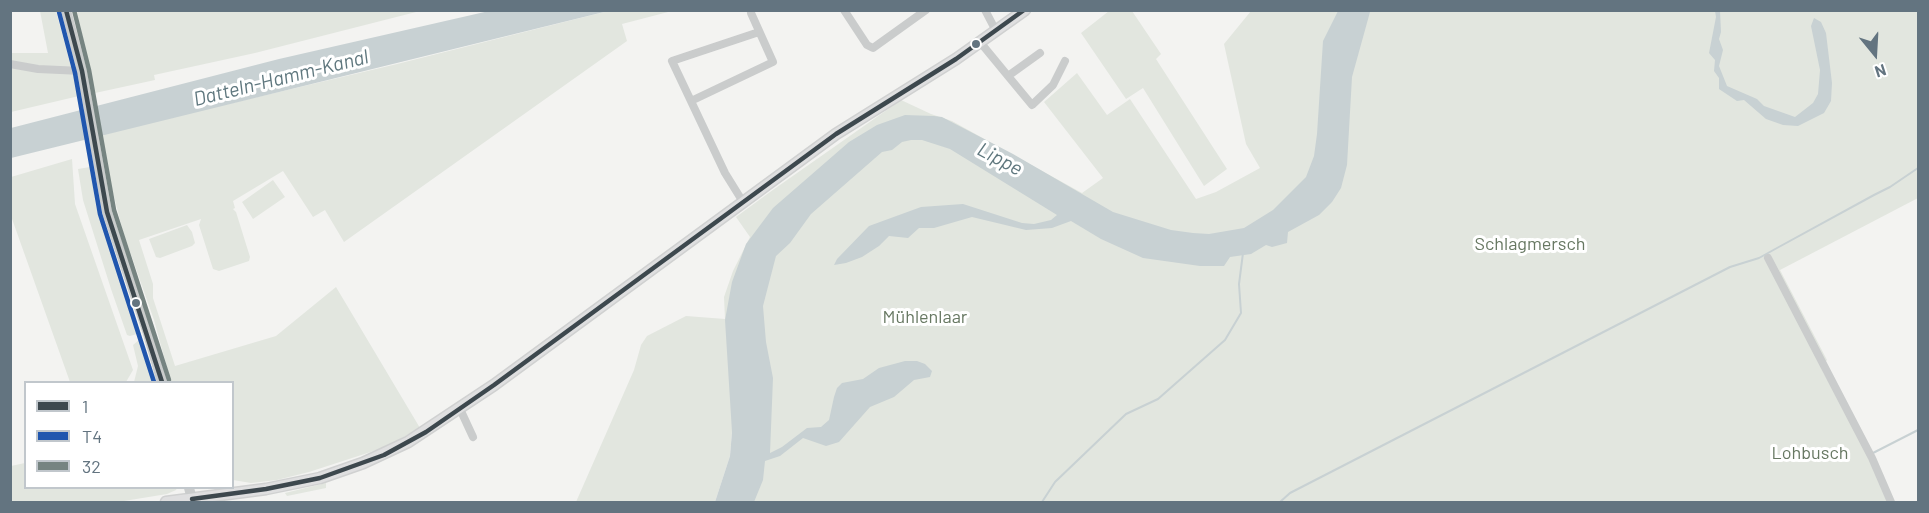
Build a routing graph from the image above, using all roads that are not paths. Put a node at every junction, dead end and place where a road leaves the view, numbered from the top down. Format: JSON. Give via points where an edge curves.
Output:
{"nodes":[{"id":1,"x":66,"y":10,"type":"edge"},
{"id":2,"x":844,"y":10,"type":"edge"},
{"id":3,"x":926,"y":10,"type":"edge"},
{"id":4,"x":985,"y":10,"type":"edge"},
{"id":5,"x":1025,"y":10,"type":"edge"},
{"id":6,"x":751,"y":13,"type":"dead end"},
{"id":7,"x":996,"y":31,"type":"junction"},
{"id":8,"x":759,"y":32,"type":"junction"},
{"id":9,"x":980,"y":42,"type":"junction"},
{"id":10,"x":1040,"y":53,"type":"dead end"},
{"id":11,"x":1065,"y":61,"type":"dead end"},
{"id":12,"x":10,"y":64,"type":"edge"},
{"id":13,"x":81,"y":70,"type":"junction"},
{"id":14,"x":1008,"y":76,"type":"junction"},
{"id":15,"x":691,"y":101,"type":"junction"},
{"id":16,"x":743,"y":202,"type":"junction"},
{"id":17,"x":1768,"y":258,"type":"dead end"},
{"id":18,"x":162,"y":381,"type":"edge"},
{"id":19,"x":460,"y":409,"type":"junction"},
{"id":20,"x":473,"y":437,"type":"dead end"},
{"id":21,"x":191,"y":493,"type":"edge"},
{"id":22,"x":166,"y":502,"type":"edge"},
{"id":23,"x":1891,"y":502,"type":"edge"}],
"edges":[{"from":1,"to":13,"type":"street"},
{"from":2,"to":3,"type":"street","via":[[873,48]]},
{"from":4,"to":7,"type":"street"},
{"from":5,"to":7,"type":"main road"},
{"from":6,"to":8,"type":"street"},
{"from":7,"to":9,"type":"main road"},
{"from":8,"to":15,"type":"street","via":[[772,62]]},
{"from":8,"to":15,"type":"street","via":[[672,61]]},
{"from":9,"to":14,"type":"street"},
{"from":9,"to":16,"type":"main road","via":[[836,134]]},
{"from":10,"to":14,"type":"street"},
{"from":11,"to":14,"type":"street","via":[[1053,85],[1032,105]]},
{"from":12,"to":13,"type":"street"},
{"from":13,"to":18,"type":"street","via":[[110,222]]},
{"from":15,"to":16,"type":"street","via":[[724,173]]},
{"from":16,"to":19,"type":"main road"},
{"from":17,"to":23,"type":"street"},
{"from":19,"to":20,"type":"street"},
{"from":19,"to":21,"type":"main road","via":[[394,450],[347,469],[266,489]]},
{"from":21,"to":22,"type":"main road"}]}
